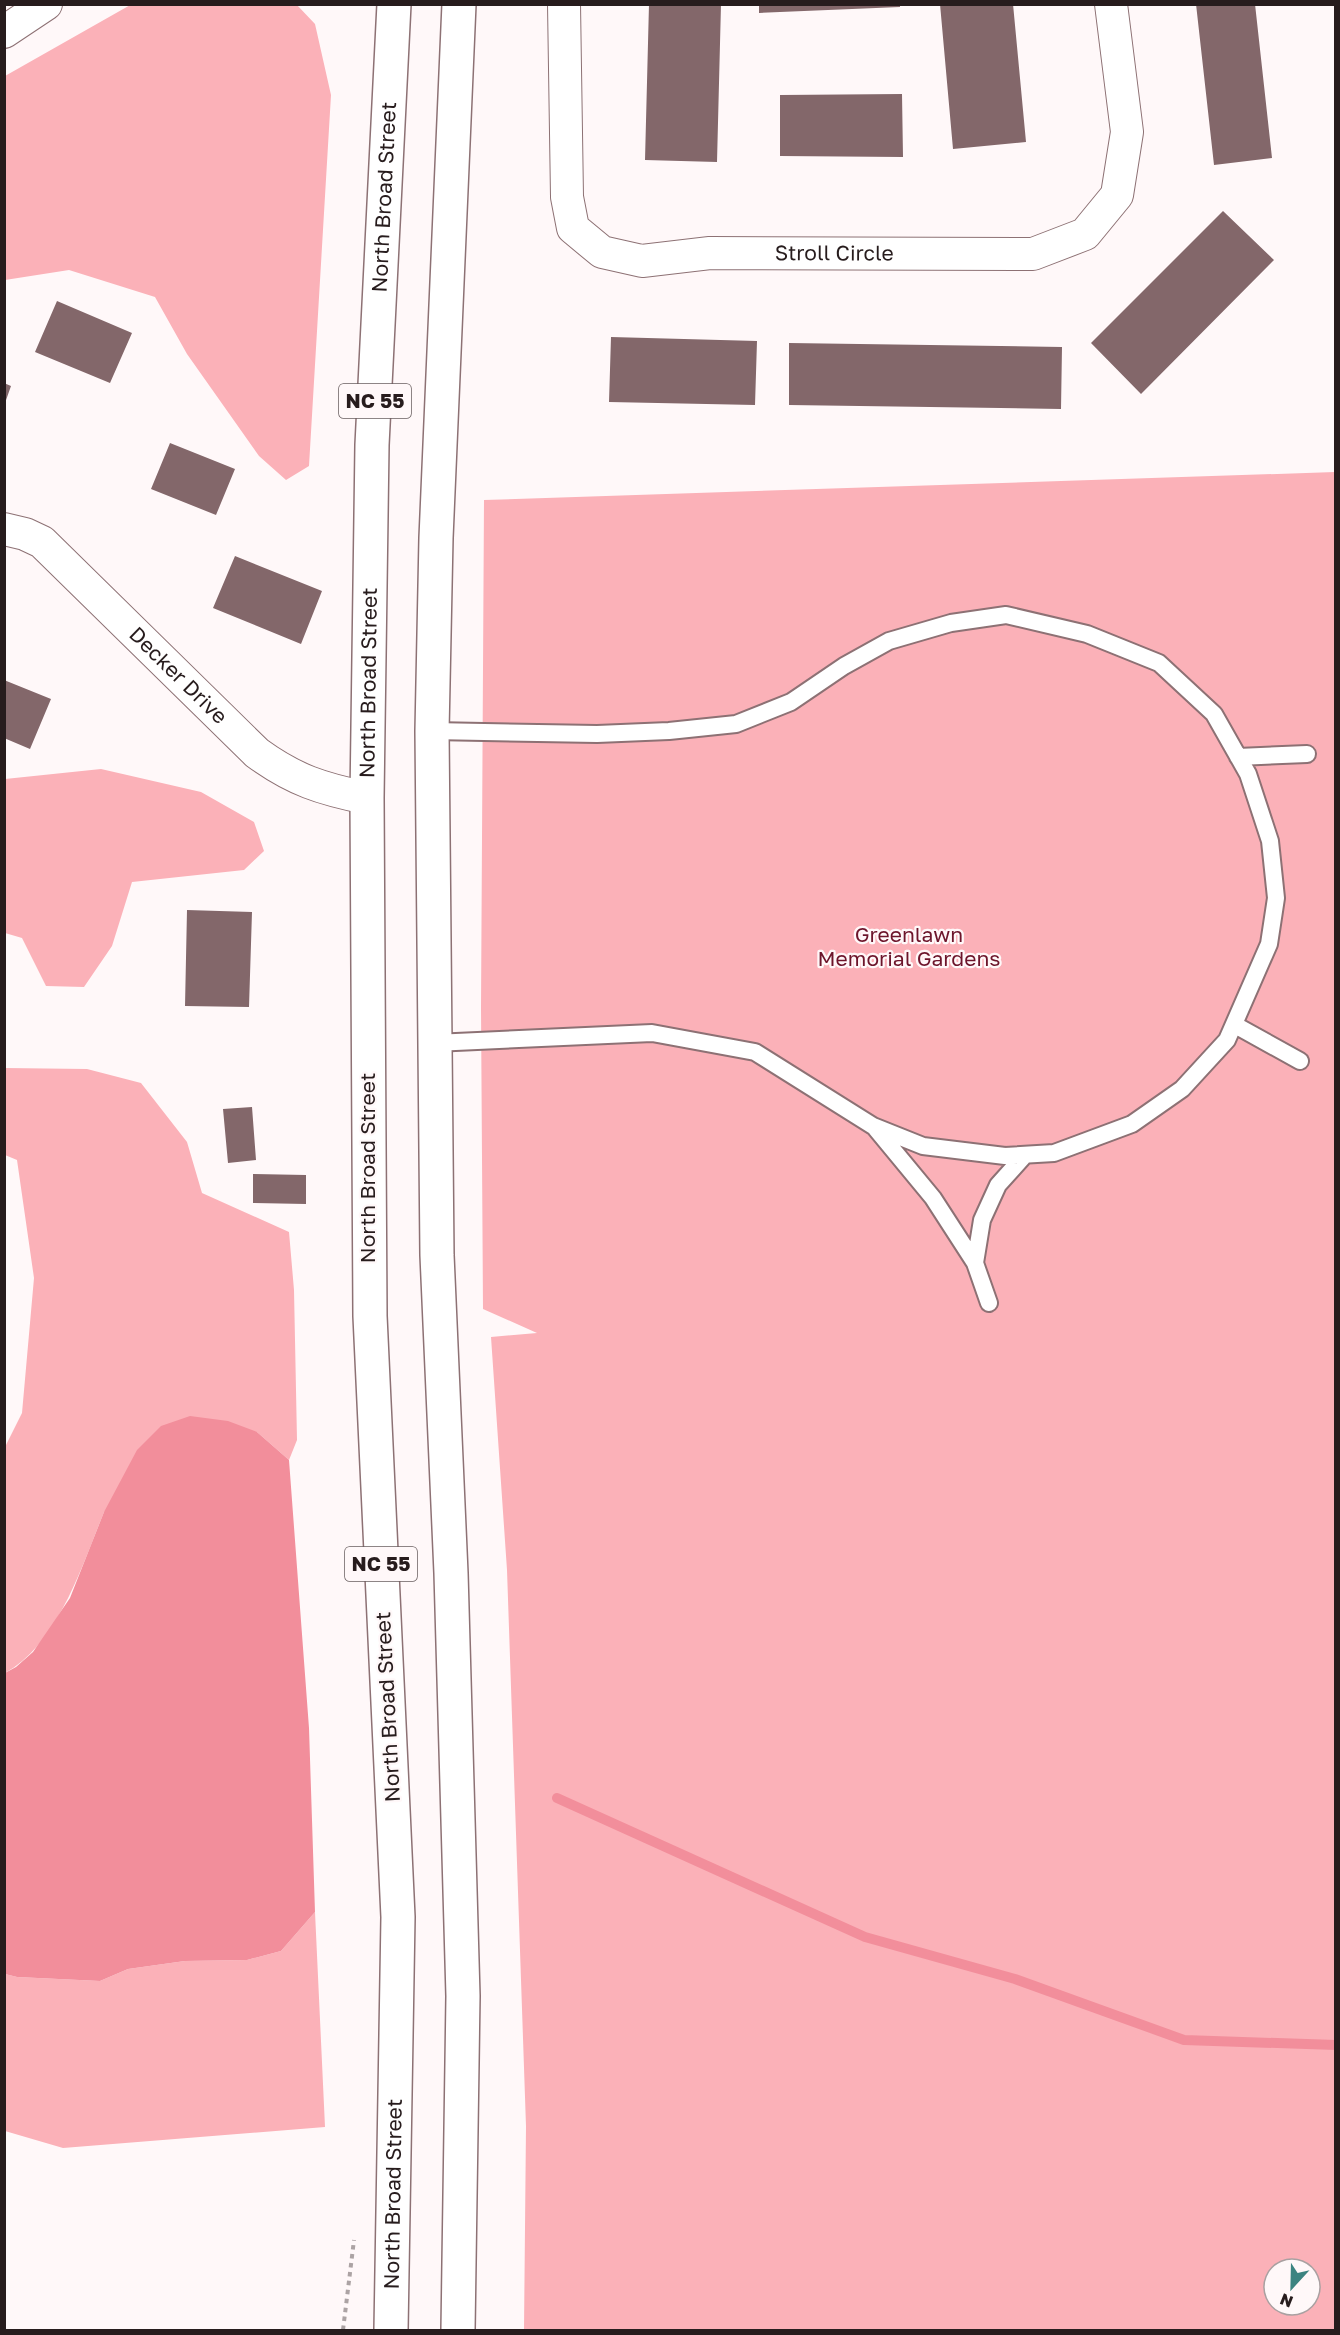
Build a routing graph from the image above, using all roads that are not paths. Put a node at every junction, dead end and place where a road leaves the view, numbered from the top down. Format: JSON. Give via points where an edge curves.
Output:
{"nodes":[{"id":1,"x":46,"y":4,"type":"edge"},
{"id":2,"x":394,"y":4,"type":"edge"},
{"id":3,"x":459,"y":4,"type":"edge"},
{"id":4,"x":564,"y":4,"type":"edge"},
{"id":5,"x":1112,"y":4,"type":"edge"},
{"id":6,"x":4,"y":32,"type":"edge"},
{"id":7,"x":4,"y":529,"type":"edge"},
{"id":8,"x":432,"y":731,"type":"junction"},
{"id":9,"x":1307,"y":754,"type":"dead end"},
{"id":10,"x":1238,"y":757,"type":"junction"},
{"id":11,"x":367,"y":798,"type":"junction"},
{"id":12,"x":1235,"y":1025,"type":"junction"},
{"id":13,"x":434,"y":1043,"type":"junction"},
{"id":14,"x":1300,"y":1061,"type":"dead end"},
{"id":15,"x":873,"y":1126,"type":"junction"},
{"id":16,"x":1025,"y":1155,"type":"junction"},
{"id":17,"x":975,"y":1263,"type":"junction"},
{"id":18,"x":989,"y":1304,"type":"dead end"},
{"id":19,"x":391,"y":2331,"type":"edge"},
{"id":20,"x":458,"y":2331,"type":"edge"}],
"edges":[{"from":1,"to":6,"type":"street"},
{"from":2,"to":11,"type":"highway","name":"North Broad Street","number":"NC 55","via":[[372,446]]},
{"from":3,"to":8,"type":"highway","number":"NC 55","via":[[436,538]]},
{"from":4,"to":5,"type":"street","name":"Stroll Circle","via":[[567,197],[573,228],[602,252],[642,261],[710,253],[1033,254],[1085,234],[1116,195],[1127,132]]},
{"from":7,"to":11,"type":"street","name":"Decker Drive","via":[[42,542],[257,753],[280,770],[321,787]]},
{"from":8,"to":10,"type":"lane","via":[[597,735],[736,724],[791,702],[889,641],[951,623],[1006,615],[1086,634],[1159,663],[1214,714]]},
{"from":8,"to":13,"type":"highway","number":"NC 55"},
{"from":9,"to":10,"type":"lane"},
{"from":10,"to":12,"type":"lane","via":[[1248,774],[1270,841],[1276,898],[1269,944]]},
{"from":11,"to":19,"type":"highway","name":"North Broad Street","number":"NC 55","via":[[370,1316],[398,1917]]},
{"from":12,"to":14,"type":"lane"},
{"from":12,"to":16,"type":"lane","via":[[1227,1040],[1182,1089],[1132,1124],[1054,1153]]},
{"from":13,"to":15,"type":"lane","via":[[652,1033],[755,1052]]},
{"from":13,"to":20,"type":"highway","number":"NC 55","via":[[438,1328],[451,1573],[463,1996]]},
{"from":15,"to":16,"type":"lane","via":[[923,1146]]},
{"from":15,"to":17,"type":"lane","via":[[933,1198]]},
{"from":16,"to":17,"type":"lane","via":[[998,1185],[990,1202],[982,1220]]},
{"from":17,"to":18,"type":"lane"}]}
